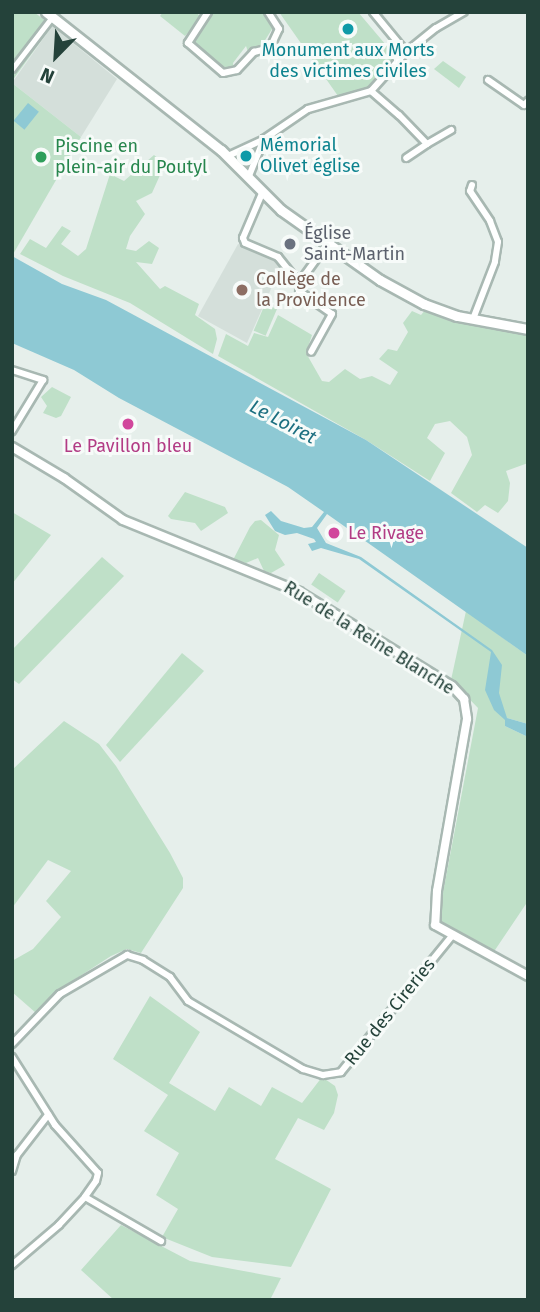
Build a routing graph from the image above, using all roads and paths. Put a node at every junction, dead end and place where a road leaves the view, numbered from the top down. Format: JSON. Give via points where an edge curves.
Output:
{"nodes":[{"id":1,"x":208,"y":12,"type":"edge"},
{"id":2,"x":268,"y":12,"type":"edge"},
{"id":3,"x":373,"y":12,"type":"edge"},
{"id":4,"x":464,"y":12,"type":"edge"},
{"id":5,"x":50,"y":14,"type":"edge"},
{"id":6,"x":406,"y":52,"type":"junction"},
{"id":7,"x":12,"y":69,"type":"edge"},
{"id":8,"x":488,"y":80,"type":"dead end"},
{"id":9,"x":371,"y":91,"type":"junction"},
{"id":10,"x":528,"y":101,"type":"edge"},
{"id":11,"x":451,"y":130,"type":"dead end"},
{"id":12,"x":264,"y":139,"type":"junction"},
{"id":13,"x":427,"y":144,"type":"junction"},
{"id":14,"x":228,"y":156,"type":"junction"},
{"id":15,"x":406,"y":158,"type":"dead end"},
{"id":16,"x":249,"y":176,"type":"junction"},
{"id":17,"x":472,"y":185,"type":"dead end"},
{"id":18,"x":263,"y":191,"type":"junction"},
{"id":19,"x":328,"y":243,"type":"junction"},
{"id":20,"x":299,"y":283,"type":"junction"},
{"id":21,"x":474,"y":318,"type":"junction"},
{"id":22,"x":528,"y":326,"type":"edge"},
{"id":23,"x":311,"y":352,"type":"dead end"},
{"id":24,"x":12,"y":370,"type":"edge"},
{"id":25,"x":12,"y":431,"type":"edge"},
{"id":26,"x":12,"y":447,"type":"edge"},
{"id":27,"x":452,"y":936,"type":"junction"},
{"id":28,"x":528,"y":976,"type":"edge"},
{"id":29,"x":12,"y":1044,"type":"edge"},
{"id":30,"x":12,"y":1057,"type":"edge"},
{"id":31,"x":48,"y":1115,"type":"junction"},
{"id":32,"x":12,"y":1171,"type":"edge"},
{"id":33,"x":85,"y":1197,"type":"junction"},
{"id":34,"x":161,"y":1241,"type":"dead end"},
{"id":35,"x":12,"y":1265,"type":"edge"}],
"edges":[{"from":1,"to":2,"type":"street","via":[[188,43],[223,74],[237,70],[254,52],[270,48],[279,29]]},
{"from":3,"to":6,"type":"street"},
{"from":4,"to":6,"type":"street"},
{"from":5,"to":7,"type":"street"},
{"from":5,"to":14,"type":"main road"},
{"from":6,"to":9,"type":"street"},
{"from":8,"to":10,"type":"street","via":[[524,105]]},
{"from":9,"to":12,"type":"street","via":[[308,109]]},
{"from":9,"to":13,"type":"street"},
{"from":11,"to":13,"type":"street"},
{"from":12,"to":14,"type":"street"},
{"from":12,"to":16,"type":"street"},
{"from":13,"to":15,"type":"street"},
{"from":14,"to":16,"type":"main road"},
{"from":16,"to":18,"type":"main road"},
{"from":17,"to":21,"type":"street","via":[[470,191],[498,242]]},
{"from":18,"to":19,"type":"main road","via":[[281,210]]},
{"from":18,"to":20,"type":"street","via":[[243,238],[245,243],[273,253]]},
{"from":19,"to":20,"type":"street"},
{"from":19,"to":21,"type":"main road","via":[[424,304]]},
{"from":20,"to":23,"type":"street","via":[[299,291],[332,314]]},
{"from":21,"to":22,"type":"main road"},
{"from":24,"to":25,"type":"street","via":[[43,380]]},
{"from":26,"to":27,"type":"street","name":"Rue de la Reine Blanche","via":[[124,520],[299,592],[452,686],[464,699],[467,719],[434,920],[437,928]]},
{"from":27,"to":28,"type":"street","name":"Rue de la Reine Blanche"},
{"from":27,"to":29,"type":"street","name":"Rue des Cireries","via":[[341,1072],[323,1075],[303,1069],[188,1001],[170,977],[127,955],[60,994]]},
{"from":30,"to":31,"type":"street"},
{"from":31,"to":32,"type":"street","via":[[17,1156]]},
{"from":31,"to":33,"type":"street","via":[[98,1172]]},
{"from":33,"to":34,"type":"street"},
{"from":33,"to":35,"type":"street","via":[[49,1236]]}]}
